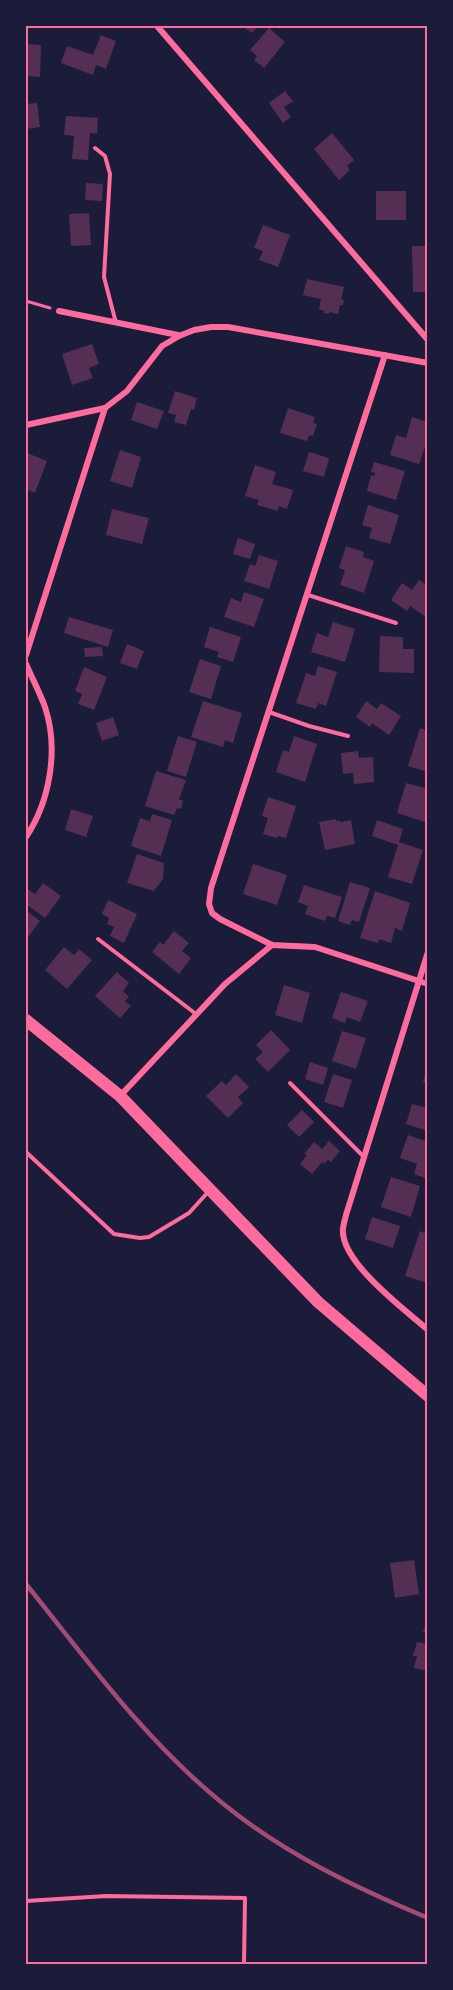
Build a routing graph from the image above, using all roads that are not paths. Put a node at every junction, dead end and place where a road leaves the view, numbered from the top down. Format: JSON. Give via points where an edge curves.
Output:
{"nodes":[{"id":1,"x":157,"y":26,"type":"edge"},
{"id":2,"x":95,"y":148,"type":"dead end"},
{"id":3,"x":59,"y":311,"type":"road end"},
{"id":4,"x":116,"y":323,"type":"junction"},
{"id":5,"x":179,"y":336,"type":"junction"},
{"id":6,"x":428,"y":340,"type":"edge"},
{"id":7,"x":385,"y":355,"type":"junction"},
{"id":8,"x":428,"y":363,"type":"edge"},
{"id":9,"x":105,"y":408,"type":"junction"},
{"id":10,"x":26,"y":425,"type":"edge"},
{"id":11,"x":307,"y":594,"type":"junction"},
{"id":12,"x":396,"y":623,"type":"dead end"},
{"id":13,"x":26,"y":655,"type":"edge"},
{"id":14,"x":26,"y":664,"type":"edge"},
{"id":15,"x":268,"y":712,"type":"junction"},
{"id":16,"x":348,"y":736,"type":"dead end"},
{"id":17,"x":26,"y":837,"type":"edge"},
{"id":18,"x":98,"y":939,"type":"dead end"},
{"id":19,"x":272,"y":945,"type":"junction"},
{"id":20,"x":428,"y":952,"type":"edge"},
{"id":21,"x":418,"y":981,"type":"junction"},
{"id":22,"x":428,"y":984,"type":"edge"},
{"id":23,"x":196,"y":1014,"type":"junction"},
{"id":24,"x":26,"y":1020,"type":"edge"},
{"id":25,"x":290,"y":1083,"type":"dead end"},
{"id":26,"x":120,"y":1096,"type":"junction"},
{"id":27,"x":26,"y":1152,"type":"edge"},
{"id":28,"x":364,"y":1157,"type":"junction"},
{"id":29,"x":210,"y":1191,"type":"junction"},
{"id":30,"x":428,"y":1330,"type":"edge"},
{"id":31,"x":428,"y":1396,"type":"edge"},
{"id":32,"x":26,"y":1901,"type":"edge"},
{"id":33,"x":244,"y":1965,"type":"edge"}],
"edges":[{"from":1,"to":6,"type":"street"},
{"from":2,"to":4,"type":"lane","via":[[105,156],[110,174],[104,277]]},
{"from":3,"to":4,"type":"street"},
{"from":4,"to":5,"type":"street"},
{"from":5,"to":7,"type":"street","via":[[194,330],[228,327]]},
{"from":5,"to":9,"type":"street","via":[[162,346],[127,392]]},
{"from":7,"to":8,"type":"street"},
{"from":7,"to":11,"type":"street"},
{"from":9,"to":10,"type":"street"},
{"from":9,"to":13,"type":"street"},
{"from":11,"to":12,"type":"lane"},
{"from":11,"to":15,"type":"street"},
{"from":14,"to":17,"type":"street","via":[[51,732],[46,790]]},
{"from":15,"to":16,"type":"lane"},
{"from":15,"to":19,"type":"street","via":[[209,904],[220,919]]},
{"from":18,"to":23,"type":"lane"},
{"from":19,"to":21,"type":"street","via":[[315,947]]},
{"from":19,"to":23,"type":"street"},
{"from":20,"to":21,"type":"street"},
{"from":21,"to":22,"type":"street"},
{"from":21,"to":28,"type":"street"},
{"from":23,"to":26,"type":"street"},
{"from":24,"to":26,"type":"main road"},
{"from":25,"to":28,"type":"lane"},
{"from":26,"to":29,"type":"main road"},
{"from":27,"to":29,"type":"lane","via":[[114,1234],[149,1237],[189,1213]]},
{"from":28,"to":30,"type":"street","via":[[343,1233],[349,1250],[364,1273]]},
{"from":29,"to":31,"type":"main road","via":[[318,1302]]},
{"from":32,"to":33,"type":"lane","via":[[106,1896],[245,1898]]}]}
